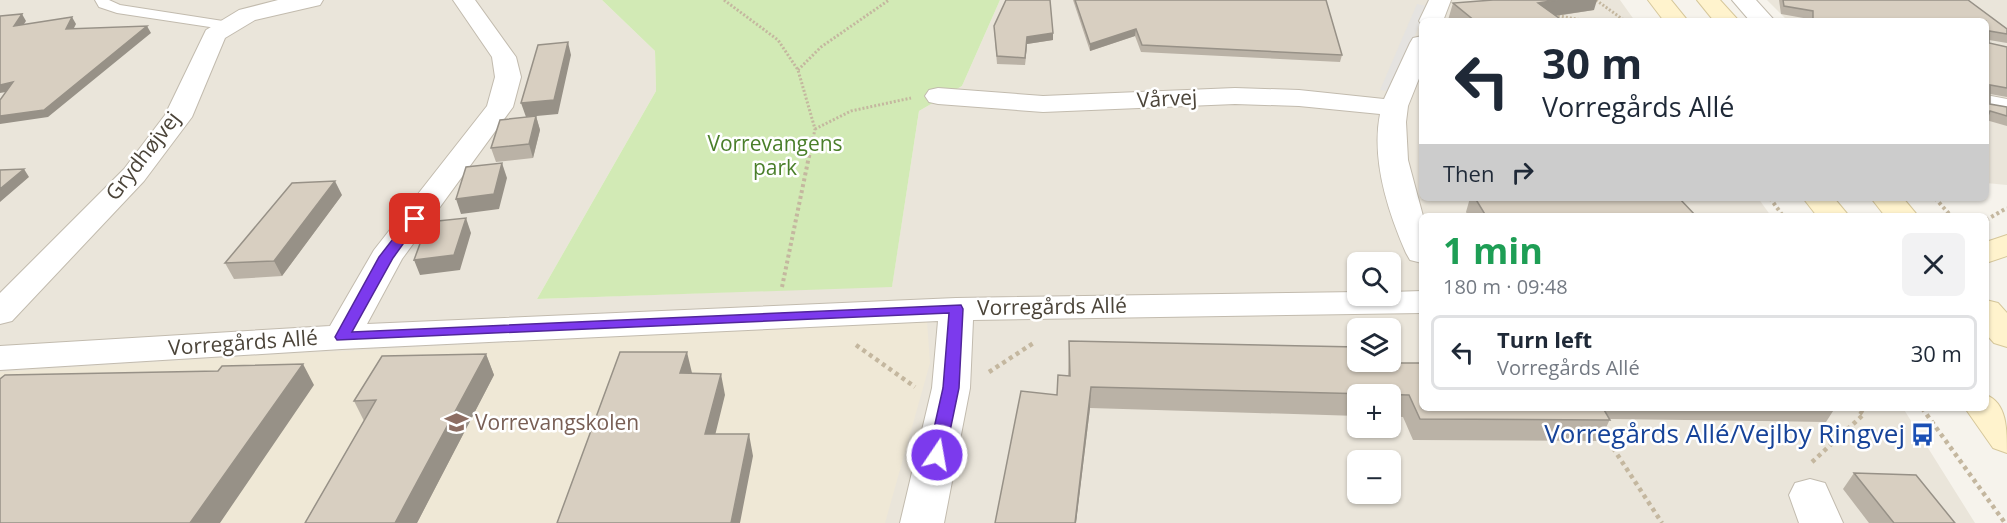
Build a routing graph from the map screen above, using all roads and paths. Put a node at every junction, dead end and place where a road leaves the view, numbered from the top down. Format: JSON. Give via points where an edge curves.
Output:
{"nodes":[{"id":1,"x":102,"y":0,"type":"edge"},
{"id":2,"x":312,"y":0,"type":"edge"},
{"id":3,"x":464,"y":0,"type":"edge"},
{"id":4,"x":724,"y":0,"type":"edge"},
{"id":5,"x":889,"y":0,"type":"edge"},
{"id":6,"x":1440,"y":0,"type":"edge"},
{"id":7,"x":1596,"y":0,"type":"edge"},
{"id":8,"x":1659,"y":0,"type":"edge"},
{"id":9,"x":1708,"y":0,"type":"edge"},
{"id":10,"x":1743,"y":0,"type":"edge"},
{"id":11,"x":1552,"y":14,"type":"edge"},
{"id":12,"x":1432,"y":18,"type":"edge"},
{"id":13,"x":1559,"y":18,"type":"edge"},
{"id":14,"x":1621,"y":18,"type":"edge"},
{"id":15,"x":1674,"y":18,"type":"edge"},
{"id":16,"x":1724,"y":18,"type":"edge"},
{"id":17,"x":1760,"y":18,"type":"edge"},
{"id":18,"x":223,"y":25,"type":"junction"},
{"id":19,"x":1419,"y":50,"type":"edge"},
{"id":20,"x":798,"y":70,"type":"junction"},
{"id":21,"x":938,"y":96,"type":"joint"},
{"id":22,"x":1989,"y":103,"type":"edge"},
{"id":23,"x":2007,"y":106,"type":"edge"},
{"id":24,"x":1395,"y":108,"type":"junction"},
{"id":25,"x":815,"y":129,"type":"junction"},
{"id":26,"x":1413,"y":197,"type":"edge"},
{"id":27,"x":1820,"y":201,"type":"edge"},
{"id":28,"x":1889,"y":201,"type":"edge"},
{"id":29,"x":1938,"y":201,"type":"edge"},
{"id":30,"x":2007,"y":208,"type":"edge"},
{"id":31,"x":1830,"y":213,"type":"edge"},
{"id":32,"x":1901,"y":213,"type":"edge"},
{"id":33,"x":1948,"y":213,"type":"edge"},
{"id":34,"x":1989,"y":218,"type":"edge"},
{"id":35,"x":1419,"y":234,"type":"edge"},
{"id":36,"x":2007,"y":245,"type":"edge"},
{"id":37,"x":1989,"y":252,"type":"edge"},
{"id":38,"x":781,"y":292,"type":"dead end"},
{"id":39,"x":1419,"y":302,"type":"edge"},
{"id":40,"x":2007,"y":305,"type":"edge"},
{"id":41,"x":956,"y":309,"type":"junction"},
{"id":42,"x":1989,"y":309,"type":"edge"},
{"id":43,"x":0,"y":313,"type":"edge"},
{"id":44,"x":1989,"y":314,"type":"edge"},
{"id":45,"x":2007,"y":335,"type":"edge"},
{"id":46,"x":342,"y":337,"type":"junction"},
{"id":47,"x":0,"y":358,"type":"edge"},
{"id":48,"x":1860,"y":411,"type":"edge"},
{"id":49,"x":1924,"y":411,"type":"edge"},
{"id":50,"x":1986,"y":411,"type":"edge"},
{"id":51,"x":2007,"y":438,"type":"edge"},
{"id":52,"x":1613,"y":448,"type":"dead end"},
{"id":53,"x":1815,"y":509,"type":"edge"},
{"id":54,"x":922,"y":523,"type":"edge"},
{"id":55,"x":1662,"y":523,"type":"edge"},
{"id":56,"x":2005,"y":523,"type":"edge"}],
"edges":[{"from":1,"to":18,"type":"lane","via":[[117,9]]},
{"from":2,"to":18,"type":"street"},
{"from":3,"to":46,"type":"street","via":[[504,57],[508,77],[500,107],[386,257]]},
{"from":4,"to":20,"type":"path","via":[[778,40]]},
{"from":5,"to":20,"type":"path","via":[[821,47]]},
{"from":6,"to":12,"type":"street"},
{"from":7,"to":14,"type":"path"},
{"from":8,"to":15,"type":"main road"},
{"from":9,"to":16,"type":"main road"},
{"from":10,"to":17,"type":"street"},
{"from":11,"to":13,"type":"path"},
{"from":18,"to":43,"type":"street","name":"Grydhøjvej","via":[[214,34],[178,117],[134,175]]},
{"from":19,"to":24,"type":"street"},
{"from":20,"to":25,"type":"path"},
{"from":21,"to":24,"type":"street","name":"Vårvej","via":[[1043,104],[1235,96]]},
{"from":21,"to":25,"type":"path","via":[[894,100],[851,111]]},
{"from":22,"to":23,"type":"street"},
{"from":24,"to":26,"type":"street","via":[[1395,174]]},
{"from":25,"to":38,"type":"path"},
{"from":26,"to":35,"type":"street"},
{"from":27,"to":31,"type":"main road"},
{"from":28,"to":32,"type":"main road"},
{"from":29,"to":33,"type":"path"},
{"from":30,"to":34,"type":"path"},
{"from":36,"to":37,"type":"main road"},
{"from":39,"to":41,"type":"street","name":"Vorregårds Allé"},
{"from":40,"to":42,"type":"main road"},
{"from":41,"to":46,"type":"street","name":"Vorregårds Allé"},
{"from":41,"to":54,"type":"street","via":[[951,388]]},
{"from":44,"to":45,"type":"main road"},
{"from":46,"to":47,"type":"street","name":"Vorregårds Allé"},
{"from":48,"to":53,"type":"path","via":[[1864,414],[1810,463]]},
{"from":49,"to":56,"type":"path"},
{"from":50,"to":51,"type":"main road"},
{"from":52,"to":55,"type":"path"}]}
